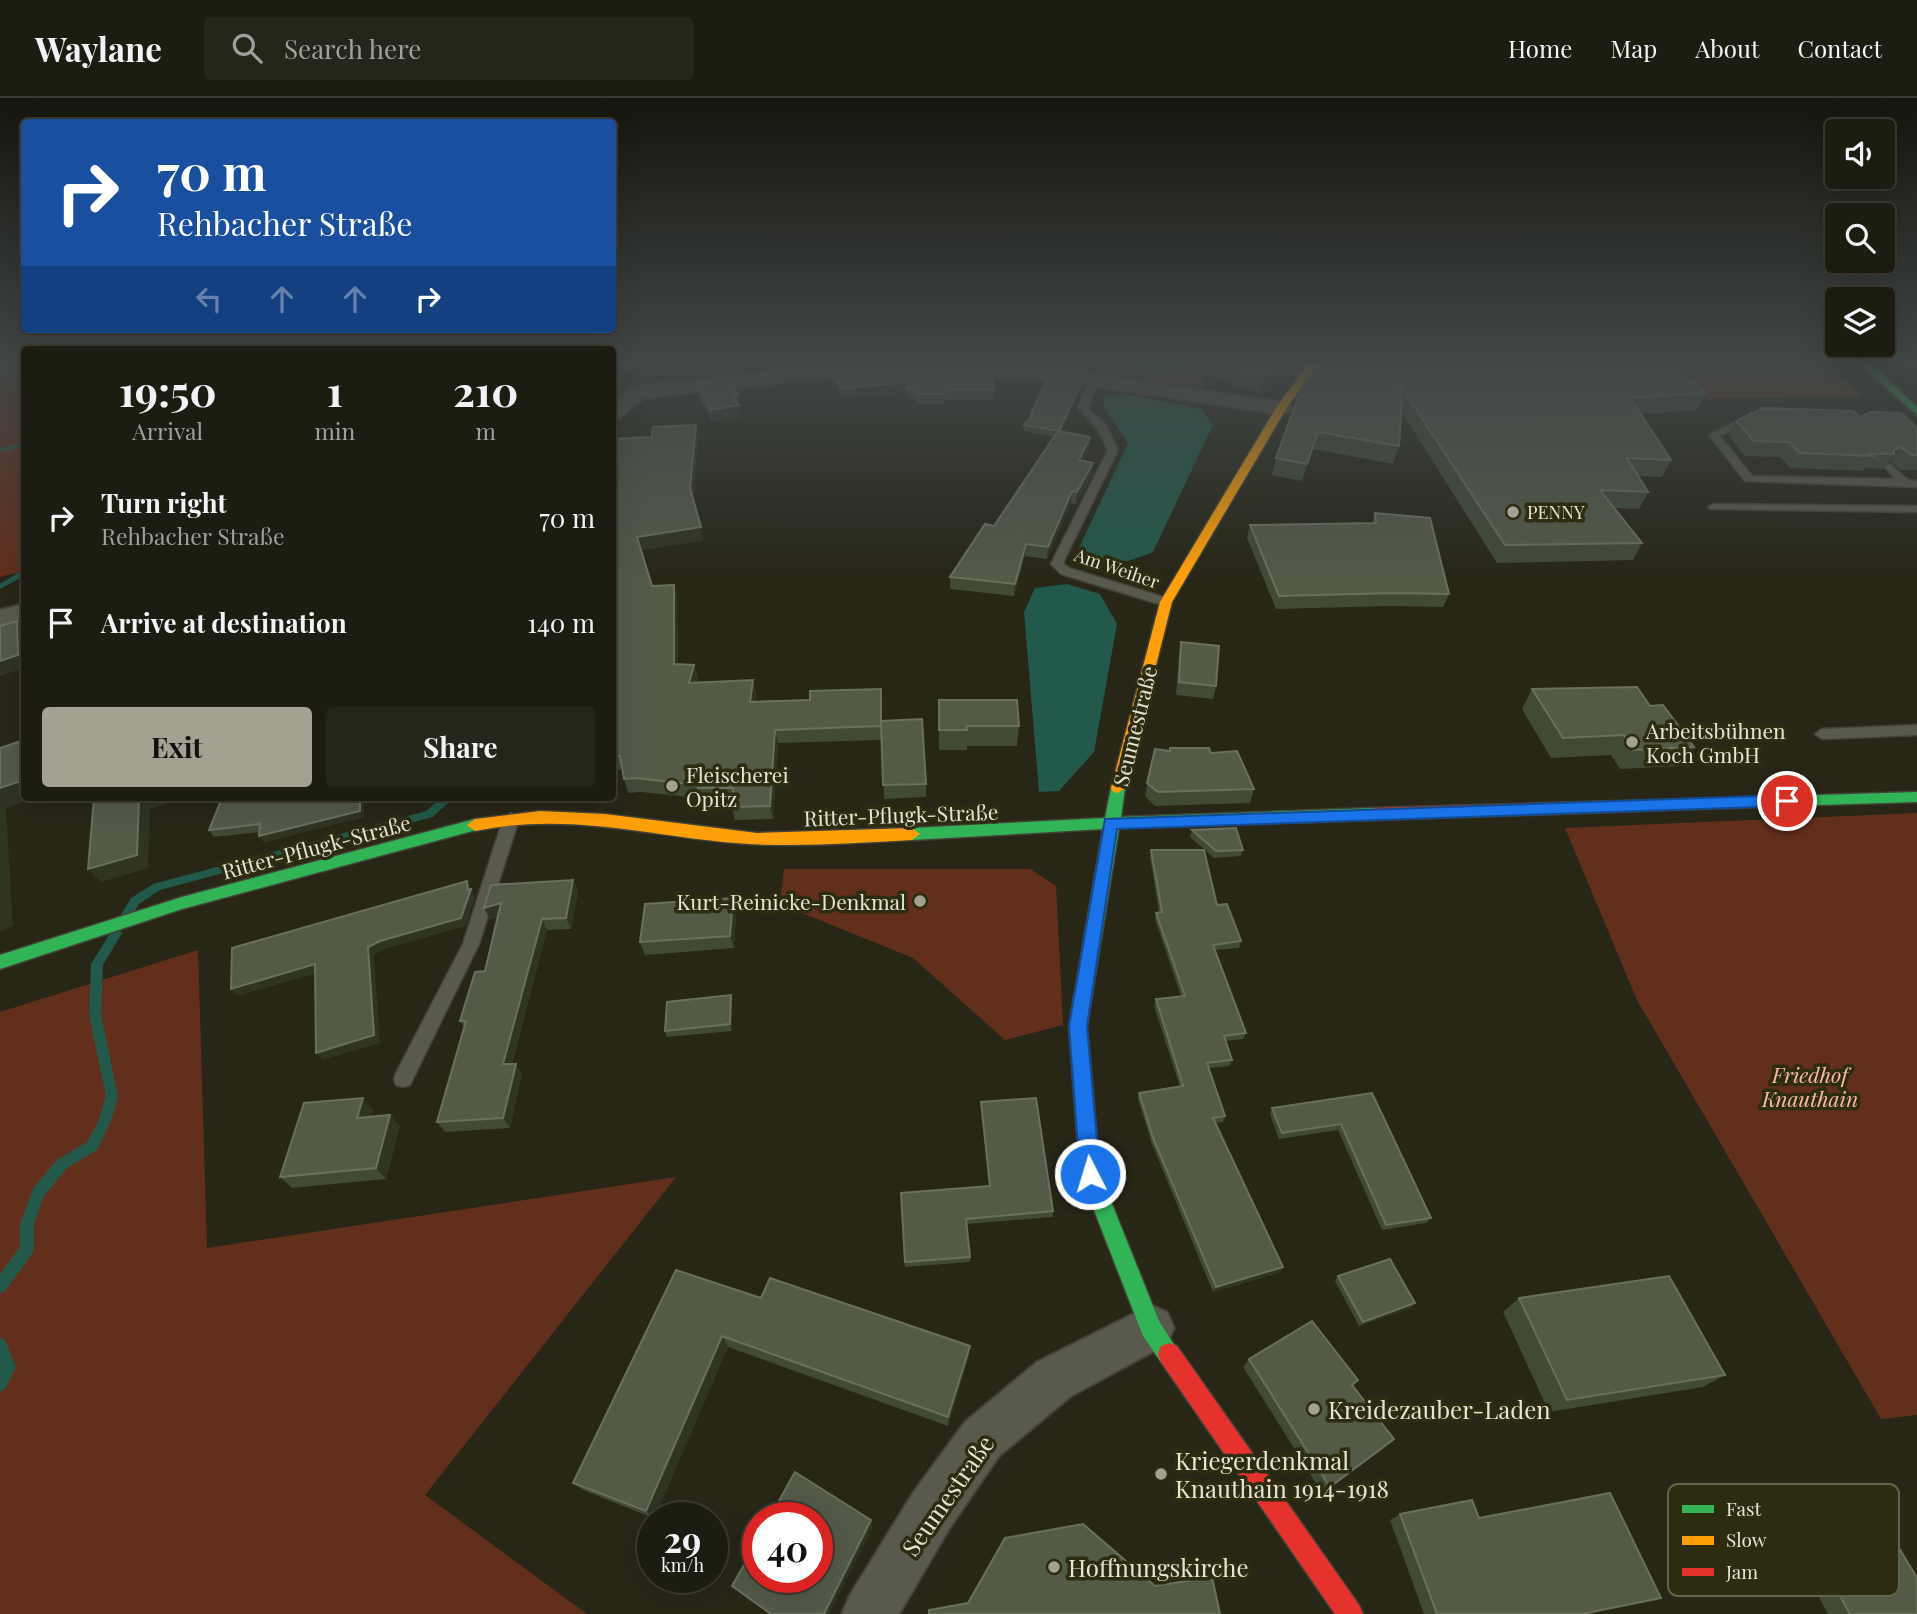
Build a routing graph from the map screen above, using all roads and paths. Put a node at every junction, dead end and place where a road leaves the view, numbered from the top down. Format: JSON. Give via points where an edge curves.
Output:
{"nodes":[{"id":1,"x":1105,"y":434,"type":"edge"},
{"id":2,"x":1266,"y":434,"type":"edge"},
{"id":3,"x":1717,"y":434,"type":"edge"},
{"id":4,"x":1890,"y":467,"type":"edge"},
{"id":5,"x":1911,"y":483,"type":"edge"},
{"id":6,"x":1714,"y":507,"type":"dead end"},
{"id":7,"x":1917,"y":509,"type":"edge"},
{"id":8,"x":1166,"y":603,"type":"junction"},
{"id":9,"x":21,"y":613,"type":"edge"},
{"id":10,"x":0,"y":618,"type":"edge"},
{"id":11,"x":1917,"y":730,"type":"edge"},
{"id":12,"x":1822,"y":734,"type":"dead end"},
{"id":13,"x":1917,"y":797,"type":"edge"},
{"id":14,"x":548,"y":807,"type":"edge"},
{"id":15,"x":511,"y":819,"type":"junction"},
{"id":16,"x":1110,"y":823,"type":"junction"},
{"id":17,"x":0,"y":962,"type":"edge"},
{"id":18,"x":403,"y":1079,"type":"dead end"},
{"id":19,"x":1151,"y":1328,"type":"junction"},
{"id":20,"x":869,"y":1614,"type":"edge"},
{"id":21,"x":1350,"y":1614,"type":"edge"}],
"edges":[{"from":1,"to":8,"type":"lane","name":"Am Weiher","via":[[1113,450],[1057,564],[1065,571]]},
{"from":2,"to":8,"type":"street","name":"Seumestraße"},
{"from":3,"to":5,"type":"lane","via":[[1749,479]]},
{"from":4,"to":5,"type":"lane"},
{"from":6,"to":7,"type":"lane"},
{"from":8,"to":16,"type":"street","name":"Seumestraße"},
{"from":9,"to":10,"type":"street"},
{"from":11,"to":12,"type":"lane"},
{"from":13,"to":16,"type":"street","name":"Ritter-Pflugk-Straße"},
{"from":14,"to":15,"type":"street","name":"Ritter-Pflugk-Straße"},
{"from":14,"to":16,"type":"street","name":"Ritter-Pflugk-Straße","via":[[696,834],[755,839],[858,838]]},
{"from":15,"to":17,"type":"street","name":"Ritter-Pflugk-Straße","via":[[170,907]]},
{"from":15,"to":18,"type":"lane","via":[[471,944]]},
{"from":16,"to":19,"type":"street","name":"Seumestraße","via":[[1078,1026],[1090,1174]]},
{"from":19,"to":20,"type":"street","name":"Seumestraße","via":[[1054,1379],[982,1439],[930,1511]]},
{"from":19,"to":21,"type":"street","name":"Seumestraße"}]}
